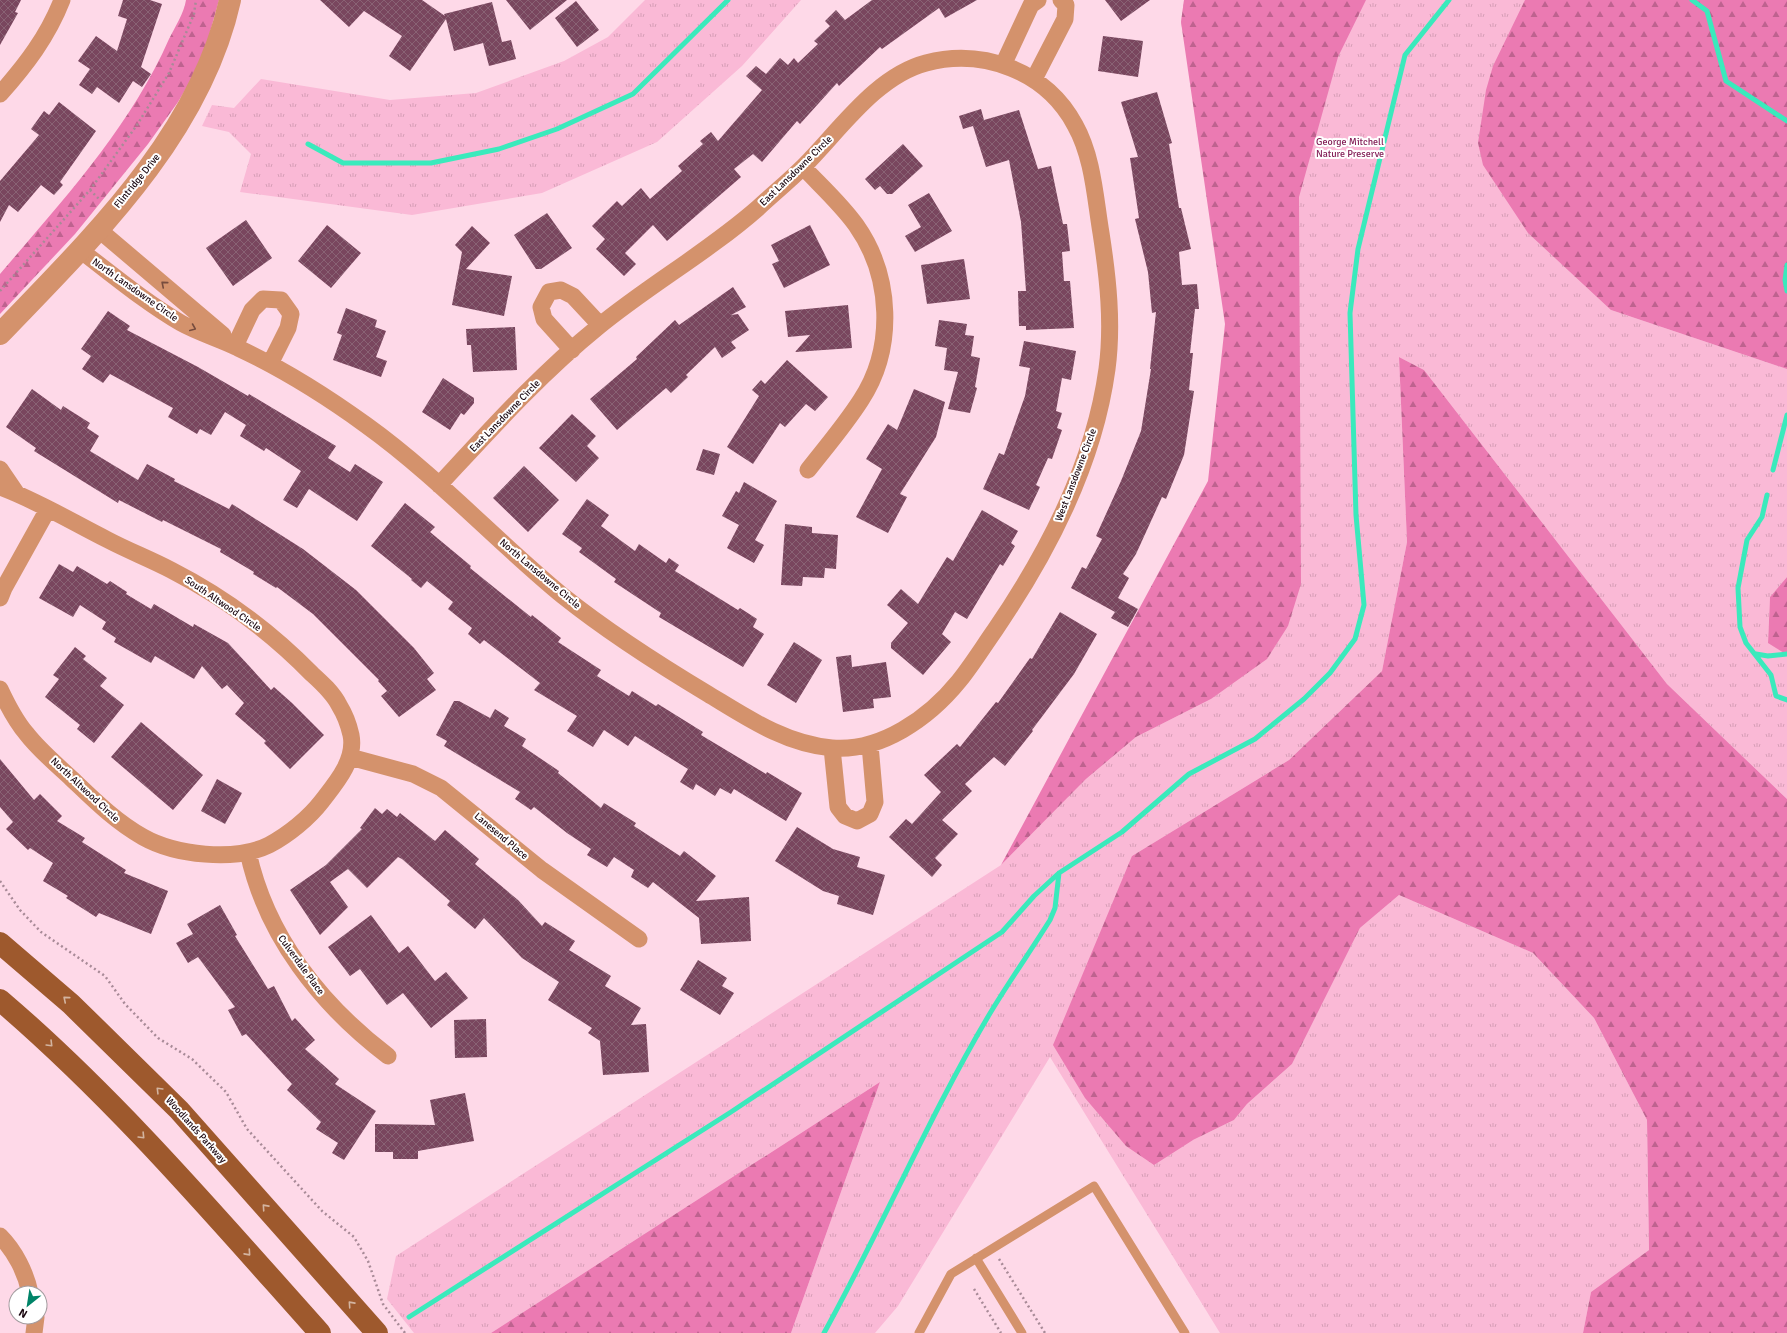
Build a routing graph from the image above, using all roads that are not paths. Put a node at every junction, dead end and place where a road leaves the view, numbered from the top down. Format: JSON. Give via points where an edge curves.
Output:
{"nodes":[{"id":1,"x":62,"y":0,"type":"edge"},
{"id":2,"x":230,"y":0,"type":"edge"},
{"id":3,"x":1038,"y":0,"type":"edge"},
{"id":4,"x":1061,"y":0,"type":"edge"},
{"id":5,"x":1010,"y":67,"type":"junction"},
{"id":6,"x":1034,"y":79,"type":"junction"},
{"id":7,"x":0,"y":94,"type":"edge"},
{"id":8,"x":803,"y":167,"type":"junction"},
{"id":9,"x":98,"y":229,"type":"junction"},
{"id":10,"x":80,"y":250,"type":"junction"},
{"id":11,"x":600,"y":325,"type":"junction"},
{"id":12,"x":0,"y":334,"type":"edge"},
{"id":13,"x":235,"y":346,"type":"junction"},
{"id":14,"x":572,"y":350,"type":"junction"},
{"id":15,"x":270,"y":364,"type":"junction"},
{"id":16,"x":0,"y":469,"type":"edge"},
{"id":17,"x":808,"y":470,"type":"dead end"},
{"id":18,"x":439,"y":485,"type":"junction"},
{"id":19,"x":0,"y":487,"type":"edge"},
{"id":20,"x":17,"y":494,"type":"junction"},
{"id":21,"x":48,"y":509,"type":"junction"},
{"id":22,"x":0,"y":598,"type":"edge"},
{"id":23,"x":0,"y":689,"type":"edge"},
{"id":24,"x":870,"y":745,"type":"junction"},
{"id":25,"x":832,"y":748,"type":"junction"},
{"id":26,"x":850,"y":748,"type":"joint"},
{"id":27,"x":350,"y":757,"type":"junction"},
{"id":28,"x":248,"y":852,"type":"junction"},
{"id":29,"x":639,"y":939,"type":"dead end"},
{"id":30,"x":0,"y":943,"type":"edge"},
{"id":31,"x":0,"y":1000,"type":"edge"},
{"id":32,"x":388,"y":1056,"type":"dead end"},
{"id":33,"x":0,"y":1236,"type":"edge"},
{"id":34,"x":976,"y":1258,"type":"junction"},
{"id":35,"x":29,"y":1285,"type":"edge"},
{"id":36,"x":320,"y":1333,"type":"edge"},
{"id":37,"x":377,"y":1333,"type":"edge"},
{"id":38,"x":919,"y":1333,"type":"edge"},
{"id":39,"x":1022,"y":1333,"type":"edge"},
{"id":40,"x":1184,"y":1333,"type":"edge"}],
"edges":[{"from":1,"to":7,"type":"street","via":[[37,49]]},
{"from":2,"to":9,"type":"street","name":"Flintridge Drive","via":[[214,53],[178,126],[162,150]]},
{"from":3,"to":5,"type":"street","via":[[1031,5]]},
{"from":4,"to":6,"type":"street","via":[[1066,5],[1065,19]]},
{"from":5,"to":6,"type":"street","name":"West Lansdowne Circle"},
{"from":5,"to":8,"type":"street","name":"East Lansdowne Circle","via":[[987,60],[959,57],[920,64],[881,88],[856,110]]},
{"from":6,"to":24,"type":"street","name":"West Lansdowne Circle","via":[[1073,120],[1084,144],[1092,179],[1110,308],[1107,368],[1100,406],[1091,439],[1059,521],[1002,619],[947,695],[916,721]]},
{"from":8,"to":11,"type":"street","name":"East Lansdowne Circle","via":[[735,227]]},
{"from":8,"to":17,"type":"street","via":[[857,225],[877,266],[885,307],[881,355],[874,374],[862,399]]},
{"from":9,"to":10,"type":"street","name":"Flintridge Drive"},
{"from":13,"to":9,"type":"street","name":"North Lansdowne Circle","one_way":true},
{"from":10,"to":12,"type":"street","name":"Flintridge Drive"},
{"from":10,"to":13,"type":"street","name":"North Lansdowne Circle","one_way":true,"via":[[148,301],[184,324]]},
{"from":11,"to":14,"type":"street","name":"East Lansdowne Circle"},
{"from":11,"to":14,"type":"street","via":[[573,296],[561,290],[549,292],[541,307],[544,319]]},
{"from":13,"to":15,"type":"street","name":"North Lansdowne Circle"},
{"from":13,"to":15,"type":"street","via":[[252,310],[263,299],[282,300],[291,314],[288,328]]},
{"from":14,"to":18,"type":"street","name":"East Lansdowne Circle","via":[[528,391]]},
{"from":15,"to":18,"type":"street","name":"North Lansdowne Circle","via":[[367,426]]},
{"from":16,"to":20,"type":"street","name":"South Altwood Circle"},
{"from":18,"to":25,"type":"street","name":"North Lansdowne Circle","via":[[562,595],[663,667],[788,739]]},
{"from":19,"to":20,"type":"street","name":"South Altwood Circle"},
{"from":20,"to":21,"type":"street","name":"South Altwood Circle"},
{"from":21,"to":22,"type":"street"},
{"from":21,"to":27,"type":"street","name":"South Altwood Circle","via":[[204,588],[267,634],[302,663],[340,706],[351,736]]},
{"from":23,"to":28,"type":"street","name":"North Altwood Circle","via":[[8,707],[26,734],[122,824],[144,838],[189,852]]},
{"from":24,"to":25,"type":"street","via":[[875,802],[870,814],[857,820],[845,816],[838,807]]},
{"from":24,"to":26,"type":"street","name":"West Lansdowne Circle"},
{"from":25,"to":26,"type":"street","name":"North Lansdowne Circle"},
{"from":27,"to":28,"type":"street","name":"North Altwood Circle","via":[[333,786],[307,817],[269,845]]},
{"from":27,"to":29,"type":"street","name":"Lanesend Place","via":[[414,774],[441,788],[542,870]]},
{"from":28,"to":32,"type":"street","name":"Culverdale Place","via":[[267,913],[295,960],[340,1015]]},
{"from":37,"to":30,"type":"main road","name":"Woodlands Parkway","one_way":true,"via":[[179,1110],[72,1004]]},
{"from":31,"to":36,"type":"main road","one_way":true,"via":[[40,1034],[144,1137]]},
{"from":33,"to":35,"type":"street","via":[[15,1256]]},
{"from":34,"to":38,"type":"lane","via":[[951,1274]]},
{"from":34,"to":39,"type":"lane"},
{"from":34,"to":40,"type":"lane","via":[[1094,1186]]}]}
